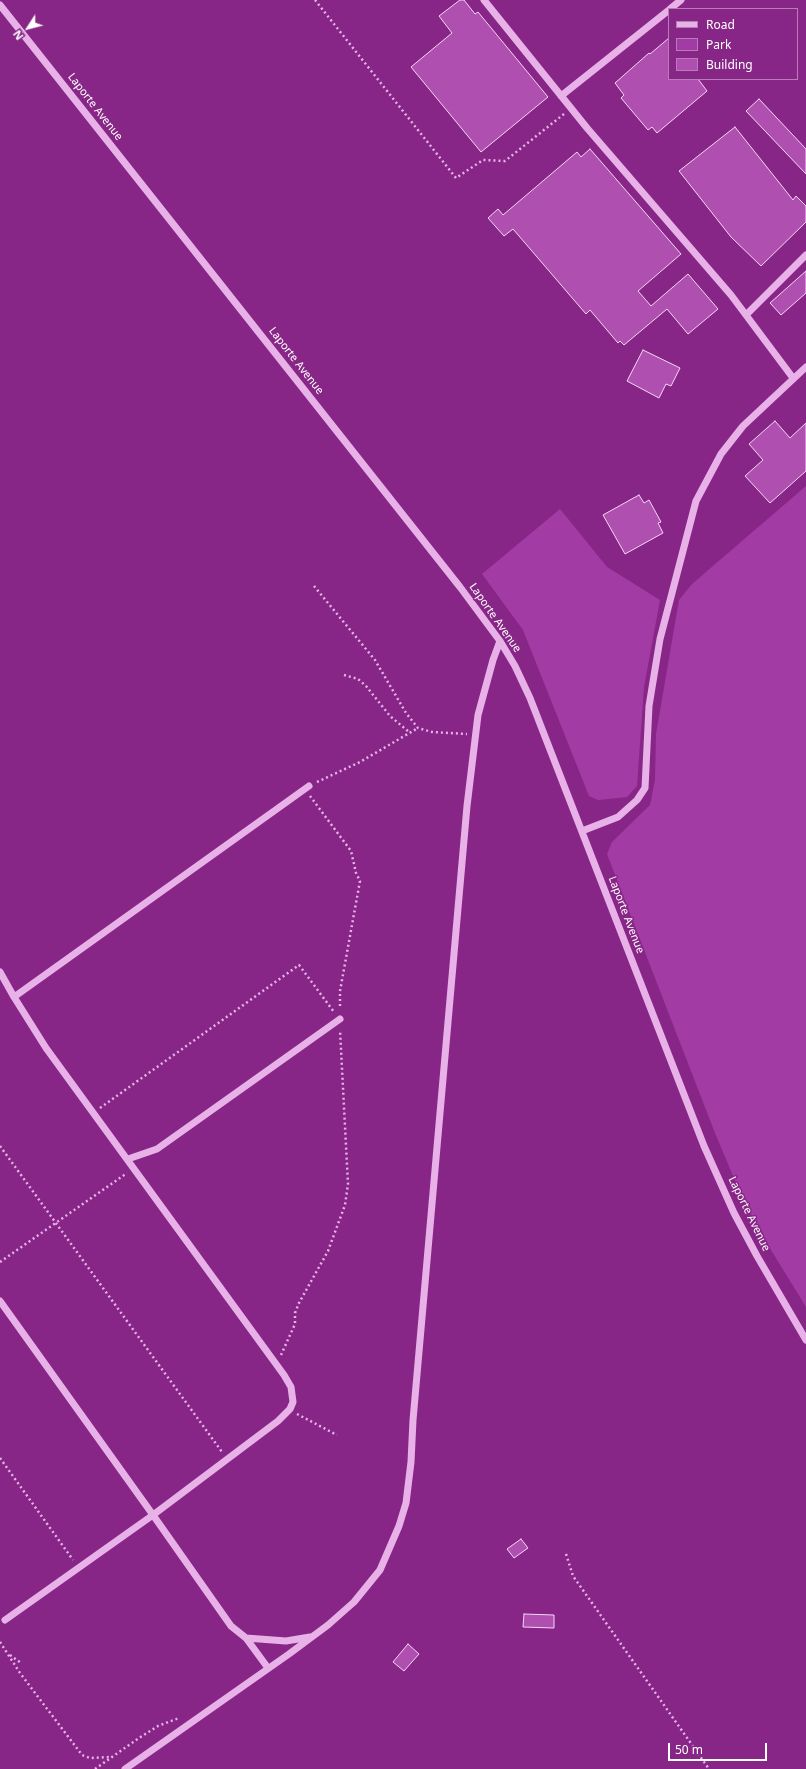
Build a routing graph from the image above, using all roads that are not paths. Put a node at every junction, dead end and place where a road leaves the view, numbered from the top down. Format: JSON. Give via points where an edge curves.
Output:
{"nodes":[{"id":1,"x":484,"y":0,"type":"edge"},
{"id":2,"x":682,"y":0,"type":"edge"},
{"id":3,"x":0,"y":5,"type":"edge"},
{"id":4,"x":671,"y":8,"type":"edge"},
{"id":5,"x":668,"y":11,"type":"edge"},
{"id":6,"x":561,"y":96,"type":"junction"},
{"id":7,"x":806,"y":255,"type":"edge"},
{"id":8,"x":746,"y":315,"type":"junction"},
{"id":9,"x":806,"y":367,"type":"edge"},
{"id":10,"x":793,"y":378,"type":"junction"},
{"id":11,"x":500,"y":641,"type":"junction"},
{"id":12,"x":307,"y":788,"type":"road end"},
{"id":13,"x":582,"y":831,"type":"junction"},
{"id":14,"x":0,"y":972,"type":"edge"},
{"id":15,"x":14,"y":997,"type":"junction"},
{"id":16,"x":340,"y":1018,"type":"road end"},
{"id":17,"x":128,"y":1159,"type":"junction"},
{"id":18,"x":0,"y":1301,"type":"edge"},
{"id":19,"x":806,"y":1340,"type":"edge"},
{"id":20,"x":153,"y":1515,"type":"junction"},
{"id":21,"x":5,"y":1620,"type":"dead end"},
{"id":22,"x":314,"y":1636,"type":"junction"},
{"id":23,"x":246,"y":1638,"type":"junction"},
{"id":24,"x":268,"y":1668,"type":"junction"},
{"id":25,"x":125,"y":1769,"type":"edge"}],
"edges":[{"from":1,"to":6,"type":"street"},
{"from":2,"to":4,"type":"street"},
{"from":3,"to":11,"type":"street","name":"Laporte Avenue","via":[[460,586]]},
{"from":5,"to":6,"type":"street"},
{"from":6,"to":8,"type":"street"},
{"from":7,"to":8,"type":"street"},
{"from":8,"to":10,"type":"street"},
{"from":9,"to":10,"type":"street"},
{"from":10,"to":13,"type":"street","via":[[738,432],[721,454],[696,501],[660,639],[650,706],[644,788],[637,800],[618,817]]},
{"from":11,"to":13,"type":"street","name":"Laporte Avenue","via":[[530,698]]},
{"from":11,"to":22,"type":"street","via":[[478,715],[467,806],[406,1503],[392,1546],[380,1570],[354,1602]]},
{"from":12,"to":15,"type":"street"},
{"from":13,"to":19,"type":"street","name":"Laporte Avenue","via":[[704,1146],[750,1244]]},
{"from":14,"to":15,"type":"street"},
{"from":15,"to":17,"type":"street","via":[[46,1048]]},
{"from":16,"to":17,"type":"street","via":[[157,1149]]},
{"from":17,"to":20,"type":"street","via":[[288,1381],[294,1395],[290,1409],[278,1421]]},
{"from":18,"to":20,"type":"street"},
{"from":20,"to":21,"type":"street"},
{"from":20,"to":23,"type":"street","via":[[231,1626]]},
{"from":22,"to":23,"type":"street","via":[[286,1641]]},
{"from":22,"to":24,"type":"street"},
{"from":23,"to":24,"type":"street"},
{"from":24,"to":25,"type":"street"}]}
